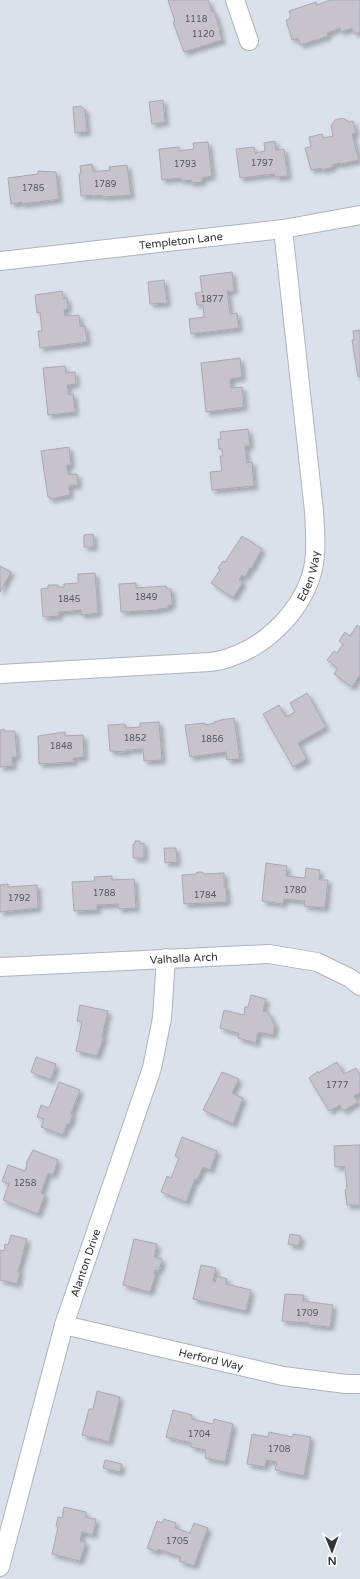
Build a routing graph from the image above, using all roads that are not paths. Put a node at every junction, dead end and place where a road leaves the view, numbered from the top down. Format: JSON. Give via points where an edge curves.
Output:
{"nodes":[{"id":1,"x":235,"y":0,"type":"edge"},
{"id":2,"x":249,"y":41,"type":"dead end"},
{"id":3,"x":360,"y":214,"type":"edge"},
{"id":4,"x":283,"y":229,"type":"junction"},
{"id":5,"x":0,"y":261,"type":"edge"},
{"id":6,"x":0,"y":674,"type":"edge"},
{"id":7,"x":166,"y":958,"type":"junction"},
{"id":8,"x":0,"y":967,"type":"edge"},
{"id":9,"x":360,"y":986,"type":"edge"},
{"id":10,"x":64,"y":1326,"type":"junction"},
{"id":11,"x":360,"y":1384,"type":"edge"},
{"id":12,"x":0,"y":1567,"type":"edge"}],
"edges":[{"from":1,"to":2,"type":"street"},
{"from":3,"to":4,"type":"street","name":"Templeton Lane"},
{"from":4,"to":5,"type":"street","name":"Templeton Lane"},
{"from":4,"to":6,"type":"street","name":"Eden Way","via":[[314,511],[313,568],[298,604],[285,621],[263,640],[230,658],[210,662]]},
{"from":7,"to":8,"type":"street","name":"Valhalla Arch"},
{"from":7,"to":9,"type":"street","name":"Valhalla Arch","via":[[269,954],[317,962],[350,978]]},
{"from":7,"to":10,"type":"street","name":"Alanton Drive","via":[[162,1018],[152,1068]]},
{"from":10,"to":11,"type":"street","name":"Herford Way","via":[[283,1376]]},
{"from":10,"to":12,"type":"street","name":"Alanton Drive"}]}
